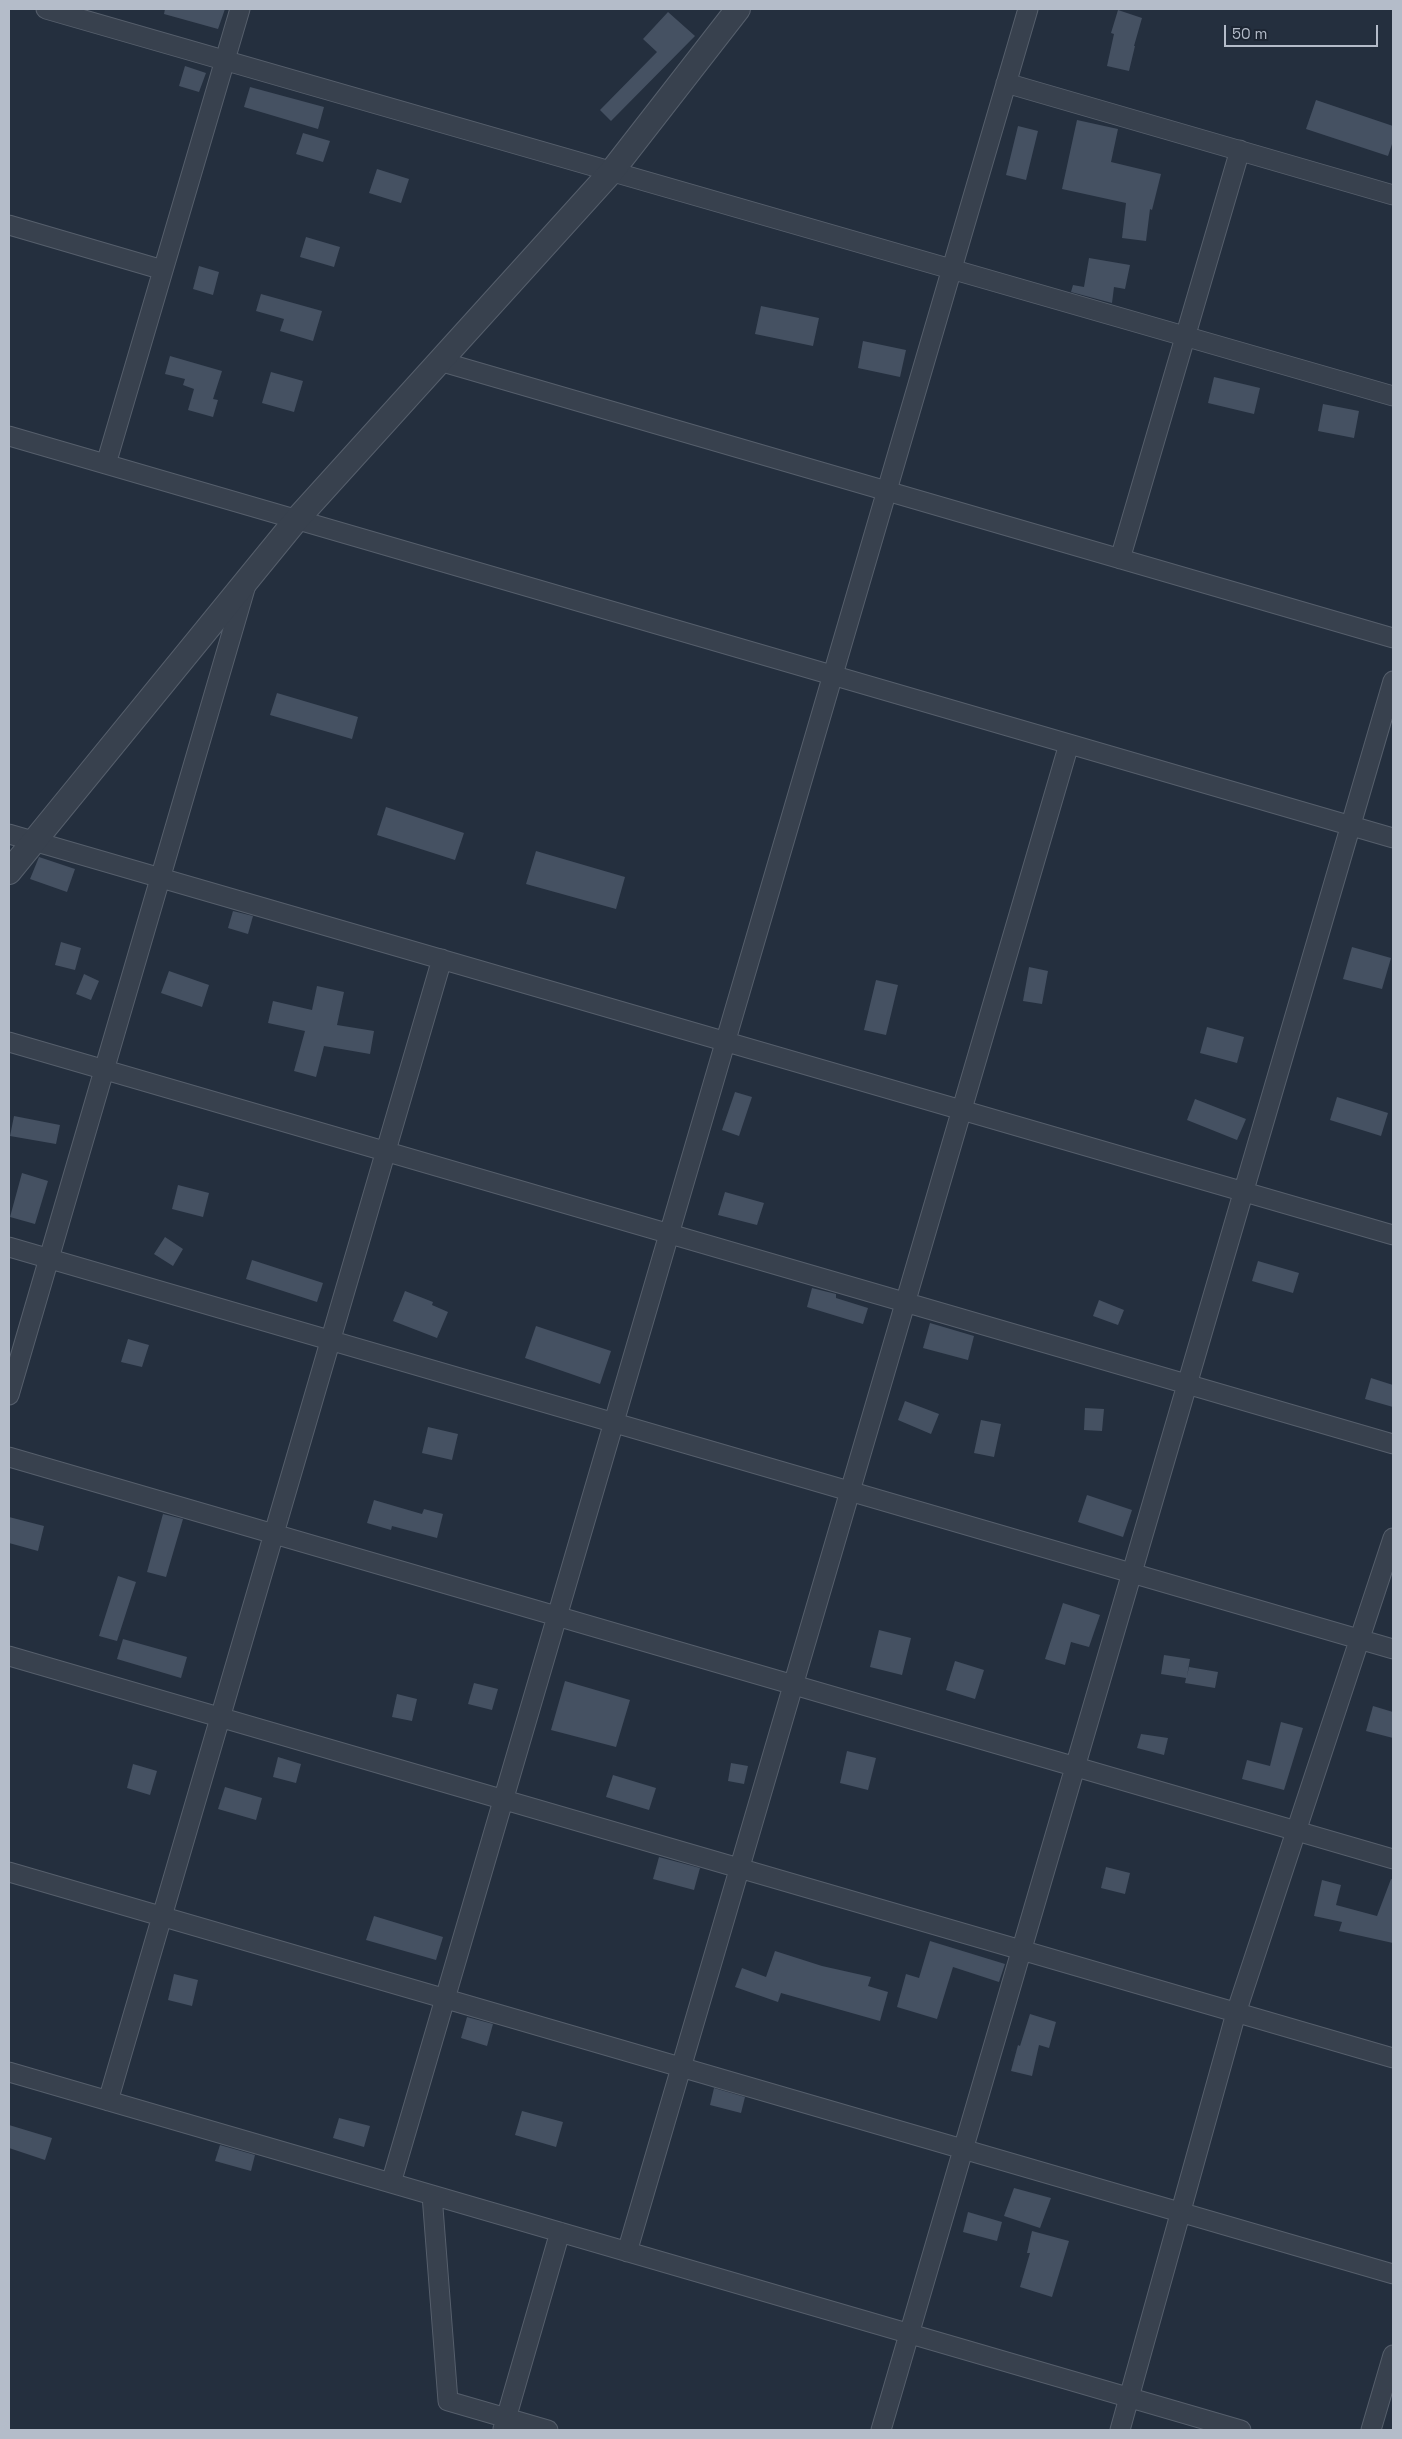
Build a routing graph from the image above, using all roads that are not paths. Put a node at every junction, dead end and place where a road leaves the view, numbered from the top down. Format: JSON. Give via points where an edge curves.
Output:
{"nodes":[{"id":1,"x":46,"y":9,"type":"edge"},
{"id":2,"x":240,"y":9,"type":"edge"},
{"id":3,"x":738,"y":9,"type":"edge"},
{"id":4,"x":1028,"y":9,"type":"edge"},
{"id":5,"x":224,"y":60,"type":"junction"},
{"id":6,"x":1006,"y":83,"type":"junction"},
{"id":7,"x":1240,"y":150,"type":"junction"},
{"id":8,"x":612,"y":171,"type":"junction"},
{"id":9,"x":1393,"y":195,"type":"edge"},
{"id":10,"x":9,"y":225,"type":"edge"},
{"id":11,"x":952,"y":269,"type":"junction"},
{"id":12,"x":163,"y":270,"type":"junction"},
{"id":13,"x":1186,"y":336,"type":"junction"},
{"id":14,"x":440,"y":361,"type":"junction"},
{"id":15,"x":1393,"y":396,"type":"edge"},
{"id":16,"x":9,"y":436,"type":"edge"},
{"id":17,"x":106,"y":464,"type":"junction"},
{"id":18,"x":887,"y":491,"type":"junction"},
{"id":19,"x":298,"y":520,"type":"junction"},
{"id":20,"x":1120,"y":559,"type":"junction"},
{"id":21,"x":248,"y":579,"type":"junction"},
{"id":22,"x":1393,"y":638,"type":"edge"},
{"id":23,"x":833,"y":675,"type":"junction"},
{"id":24,"x":1393,"y":681,"type":"edge"},
{"id":25,"x":1069,"y":744,"type":"junction"},
{"id":26,"x":1351,"y":825,"type":"junction"},
{"id":27,"x":9,"y":834,"type":"edge"},
{"id":28,"x":1393,"y":838,"type":"edge"},
{"id":29,"x":35,"y":841,"type":"junction"},
{"id":30,"x":9,"y":872,"type":"edge"},
{"id":31,"x":160,"y":877,"type":"junction"},
{"id":32,"x":442,"y":959,"type":"junction"},
{"id":33,"x":726,"y":1041,"type":"junction"},
{"id":34,"x":9,"y":1042,"type":"edge"},
{"id":35,"x":104,"y":1070,"type":"junction"},
{"id":36,"x":962,"y":1110,"type":"junction"},
{"id":37,"x":386,"y":1152,"type":"junction"},
{"id":38,"x":1244,"y":1191,"type":"junction"},
{"id":39,"x":669,"y":1234,"type":"junction"},
{"id":40,"x":1393,"y":1235,"type":"edge"},
{"id":41,"x":9,"y":1246,"type":"edge"},
{"id":42,"x":49,"y":1258,"type":"junction"},
{"id":43,"x":906,"y":1302,"type":"junction"},
{"id":44,"x":331,"y":1340,"type":"junction"},
{"id":45,"x":1187,"y":1384,"type":"junction"},
{"id":46,"x":9,"y":1395,"type":"edge"},
{"id":47,"x":614,"y":1422,"type":"junction"},
{"id":48,"x":1393,"y":1444,"type":"edge"},
{"id":49,"x":9,"y":1457,"type":"edge"},
{"id":50,"x":850,"y":1491,"type":"junction"},
{"id":51,"x":274,"y":1534,"type":"junction"},
{"id":52,"x":1393,"y":1538,"type":"edge"},
{"id":53,"x":1132,"y":1573,"type":"junction"},
{"id":54,"x":557,"y":1616,"type":"junction"},
{"id":55,"x":1360,"y":1639,"type":"junction"},
{"id":56,"x":1393,"y":1649,"type":"edge"},
{"id":57,"x":9,"y":1656,"type":"edge"},
{"id":58,"x":793,"y":1685,"type":"junction"},
{"id":59,"x":220,"y":1718,"type":"junction"},
{"id":60,"x":1075,"y":1766,"type":"junction"},
{"id":61,"x":503,"y":1800,"type":"junction"},
{"id":62,"x":1297,"y":1831,"type":"junction"},
{"id":63,"x":1393,"y":1859,"type":"edge"},
{"id":64,"x":740,"y":1869,"type":"junction"},
{"id":65,"x":9,"y":1872,"type":"edge"},
{"id":66,"x":162,"y":1916,"type":"junction"},
{"id":67,"x":1021,"y":1950,"type":"junction"},
{"id":68,"x":445,"y":1998,"type":"junction"},
{"id":69,"x":1236,"y":2013,"type":"junction"},
{"id":70,"x":1393,"y":2058,"type":"edge"},
{"id":71,"x":681,"y":2067,"type":"junction"},
{"id":72,"x":9,"y":2072,"type":"edge"},
{"id":73,"x":108,"y":2101,"type":"junction"},
{"id":74,"x":963,"y":2149,"type":"junction"},
{"id":75,"x":391,"y":2183,"type":"junction"},
{"id":76,"x":432,"y":2195,"type":"junction"},
{"id":77,"x":1181,"y":2212,"type":"junction"},
{"id":78,"x":560,"y":2232,"type":"junction"},
{"id":79,"x":627,"y":2252,"type":"junction"},
{"id":80,"x":1393,"y":2274,"type":"edge"},
{"id":81,"x":909,"y":2334,"type":"junction"},
{"id":82,"x":1393,"y":2355,"type":"edge"},
{"id":83,"x":1129,"y":2398,"type":"junction"},
{"id":84,"x":504,"y":2424,"type":"edge"},
{"id":85,"x":548,"y":2430,"type":"edge"},
{"id":86,"x":881,"y":2430,"type":"edge"},
{"id":87,"x":1120,"y":2430,"type":"edge"},
{"id":88,"x":1241,"y":2430,"type":"edge"},
{"id":89,"x":1371,"y":2430,"type":"edge"}],
"edges":[{"from":1,"to":5,"type":"street"},
{"from":2,"to":5,"type":"street"},
{"from":3,"to":8,"type":"street"},
{"from":4,"to":6,"type":"street"},
{"from":5,"to":8,"type":"street"},
{"from":5,"to":12,"type":"street"},
{"from":6,"to":7,"type":"street"},
{"from":6,"to":11,"type":"street"},
{"from":7,"to":9,"type":"street"},
{"from":7,"to":13,"type":"street"},
{"from":8,"to":11,"type":"street"},
{"from":8,"to":14,"type":"street"},
{"from":10,"to":12,"type":"street"},
{"from":11,"to":13,"type":"street"},
{"from":11,"to":18,"type":"street"},
{"from":12,"to":17,"type":"street"},
{"from":13,"to":15,"type":"street"},
{"from":13,"to":20,"type":"street"},
{"from":14,"to":18,"type":"street"},
{"from":14,"to":19,"type":"street"},
{"from":16,"to":17,"type":"street"},
{"from":17,"to":19,"type":"street"},
{"from":18,"to":20,"type":"street"},
{"from":18,"to":23,"type":"street"},
{"from":19,"to":21,"type":"street"},
{"from":19,"to":23,"type":"street"},
{"from":20,"to":22,"type":"street"},
{"from":21,"to":29,"type":"street"},
{"from":21,"to":31,"type":"street"},
{"from":23,"to":25,"type":"street"},
{"from":23,"to":33,"type":"street"},
{"from":24,"to":26,"type":"street"},
{"from":25,"to":26,"type":"street"},
{"from":25,"to":36,"type":"street"},
{"from":26,"to":28,"type":"street"},
{"from":26,"to":38,"type":"street"},
{"from":27,"to":29,"type":"street"},
{"from":29,"to":30,"type":"street"},
{"from":29,"to":31,"type":"street"},
{"from":31,"to":32,"type":"street"},
{"from":31,"to":35,"type":"street"},
{"from":32,"to":33,"type":"street"},
{"from":32,"to":37,"type":"street"},
{"from":33,"to":36,"type":"street"},
{"from":33,"to":39,"type":"street"},
{"from":34,"to":35,"type":"street"},
{"from":35,"to":37,"type":"street"},
{"from":35,"to":42,"type":"street"},
{"from":36,"to":38,"type":"street"},
{"from":36,"to":43,"type":"street"},
{"from":37,"to":39,"type":"street"},
{"from":37,"to":44,"type":"street"},
{"from":38,"to":40,"type":"street"},
{"from":38,"to":45,"type":"street"},
{"from":39,"to":43,"type":"street"},
{"from":39,"to":47,"type":"street"},
{"from":41,"to":42,"type":"street"},
{"from":42,"to":44,"type":"street"},
{"from":42,"to":46,"type":"street"},
{"from":43,"to":45,"type":"street"},
{"from":43,"to":50,"type":"street"},
{"from":44,"to":47,"type":"street"},
{"from":44,"to":51,"type":"street"},
{"from":45,"to":48,"type":"street"},
{"from":45,"to":53,"type":"street"},
{"from":47,"to":50,"type":"street"},
{"from":47,"to":54,"type":"street"},
{"from":49,"to":51,"type":"street"},
{"from":50,"to":53,"type":"street"},
{"from":50,"to":58,"type":"street"},
{"from":51,"to":54,"type":"street"},
{"from":51,"to":59,"type":"street"},
{"from":52,"to":55,"type":"street"},
{"from":53,"to":55,"type":"street"},
{"from":53,"to":60,"type":"street"},
{"from":54,"to":58,"type":"street"},
{"from":54,"to":61,"type":"street"},
{"from":55,"to":56,"type":"street"},
{"from":55,"to":62,"type":"street"},
{"from":57,"to":59,"type":"street"},
{"from":58,"to":60,"type":"street"},
{"from":58,"to":64,"type":"street"},
{"from":59,"to":61,"type":"street"},
{"from":59,"to":66,"type":"street"},
{"from":60,"to":62,"type":"street"},
{"from":60,"to":67,"type":"street"},
{"from":61,"to":64,"type":"street"},
{"from":61,"to":68,"type":"street"},
{"from":62,"to":63,"type":"street"},
{"from":62,"to":69,"type":"street"},
{"from":64,"to":67,"type":"street"},
{"from":64,"to":71,"type":"street"},
{"from":65,"to":66,"type":"street"},
{"from":66,"to":68,"type":"street"},
{"from":66,"to":73,"type":"street"},
{"from":67,"to":69,"type":"street"},
{"from":67,"to":74,"type":"street"},
{"from":68,"to":71,"type":"street"},
{"from":68,"to":75,"type":"street"},
{"from":69,"to":70,"type":"street"},
{"from":69,"to":77,"type":"street"},
{"from":71,"to":74,"type":"street"},
{"from":71,"to":79,"type":"street"},
{"from":72,"to":73,"type":"street"},
{"from":73,"to":75,"type":"street"},
{"from":74,"to":77,"type":"street"},
{"from":74,"to":81,"type":"street"},
{"from":75,"to":76,"type":"street"},
{"from":76,"to":78,"type":"street"},
{"from":76,"to":84,"type":"street","via":[[448,2401]]},
{"from":77,"to":80,"type":"street"},
{"from":77,"to":83,"type":"street"},
{"from":78,"to":79,"type":"street"},
{"from":78,"to":84,"type":"street"},
{"from":79,"to":81,"type":"street"},
{"from":81,"to":83,"type":"street"},
{"from":81,"to":86,"type":"street"},
{"from":82,"to":89,"type":"street"},
{"from":83,"to":87,"type":"street"},
{"from":83,"to":88,"type":"street"},
{"from":84,"to":85,"type":"street"}]}
